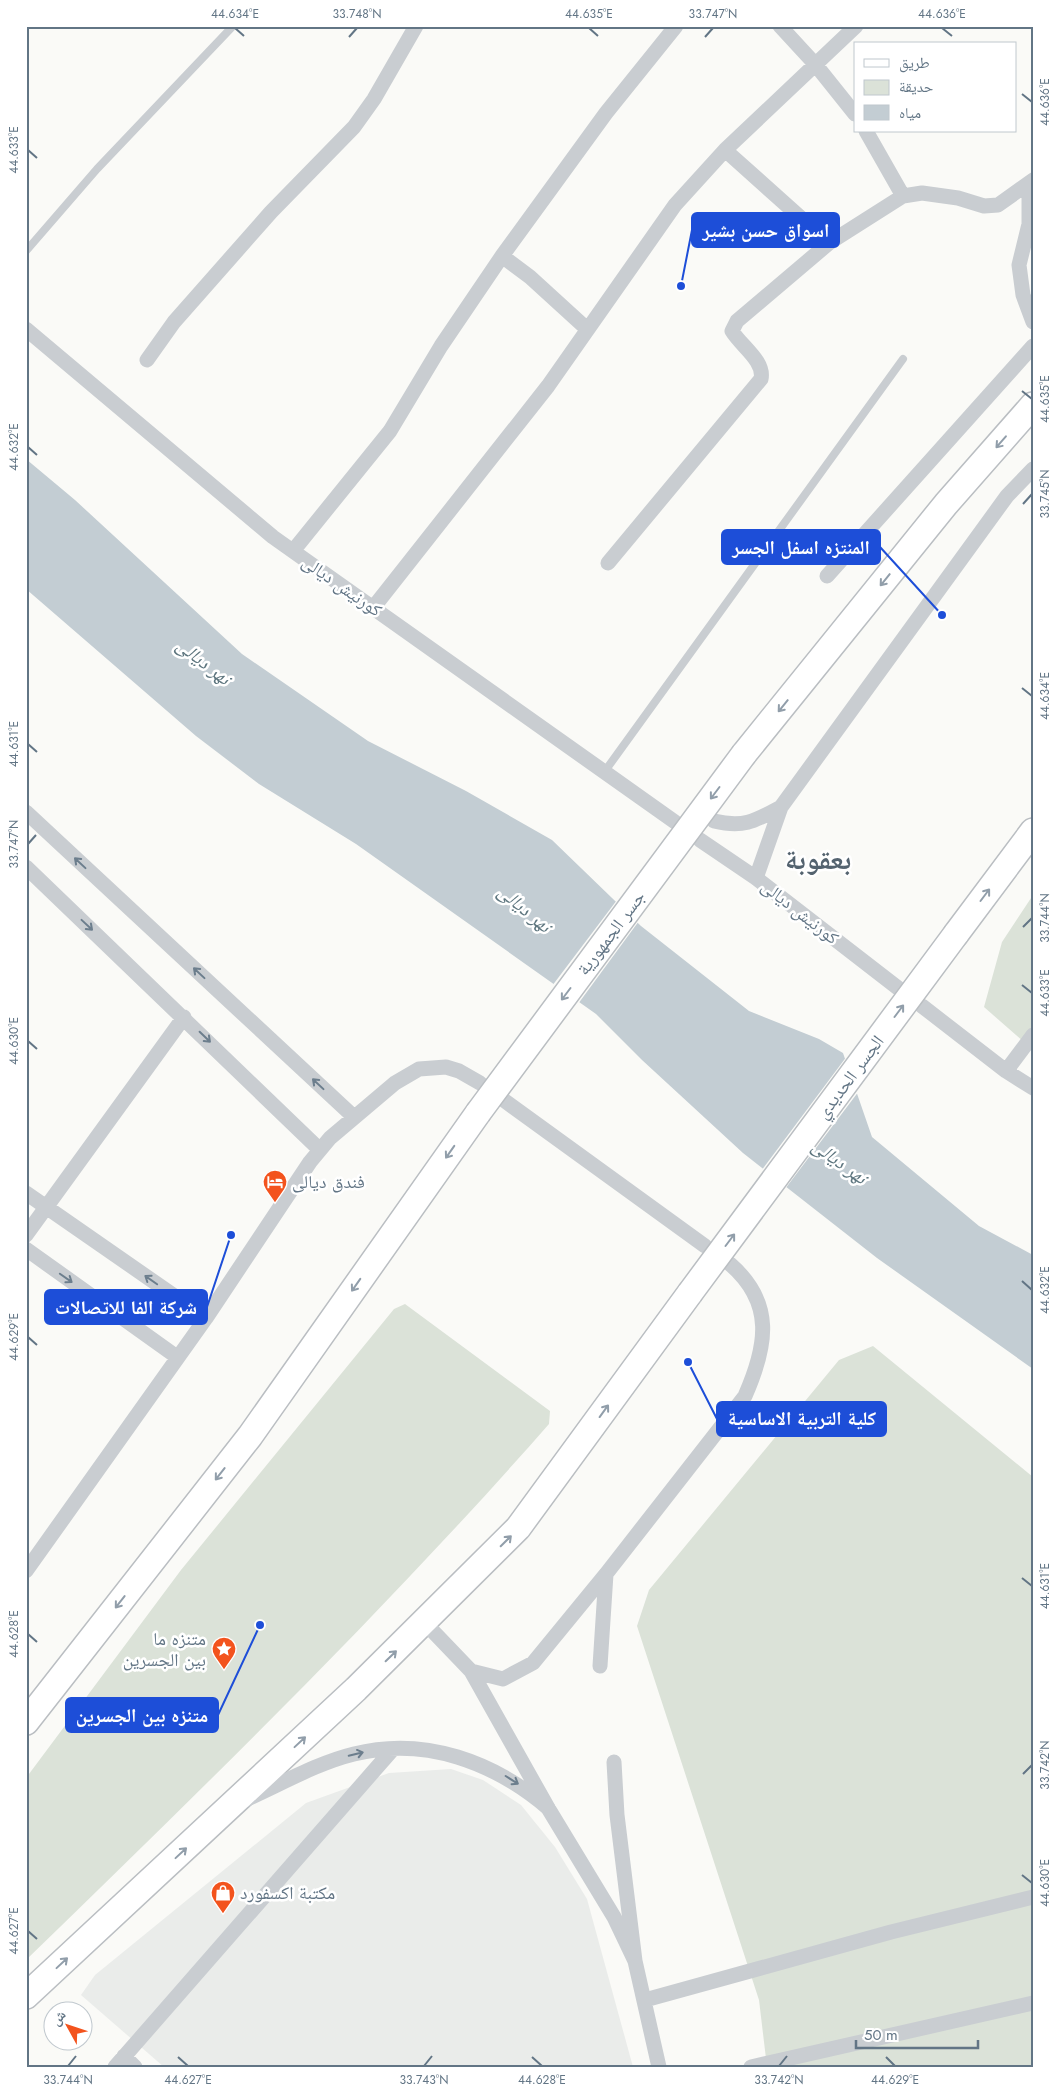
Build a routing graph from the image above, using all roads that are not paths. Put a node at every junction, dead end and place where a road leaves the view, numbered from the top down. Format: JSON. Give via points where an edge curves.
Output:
{"nodes":[{"id":1,"x":233,"y":26,"type":"edge"},
{"id":2,"x":416,"y":26,"type":"edge"},
{"id":3,"x":676,"y":26,"type":"edge"},
{"id":4,"x":780,"y":26,"type":"edge"},
{"id":5,"x":856,"y":26,"type":"edge"},
{"id":6,"x":815,"y":64,"type":"junction"},
{"id":7,"x":854,"y":113,"type":"edge"},
{"id":8,"x":867,"y":132,"type":"edge"},
{"id":9,"x":725,"y":150,"type":"junction"},
{"id":10,"x":1031,"y":182,"type":"edge"},
{"id":11,"x":903,"y":196,"type":"junction"},
{"id":12,"x":829,"y":243,"type":"junction"},
{"id":13,"x":26,"y":252,"type":"edge"},
{"id":14,"x":502,"y":256,"type":"junction"},
{"id":15,"x":1033,"y":322,"type":"edge"},
{"id":16,"x":26,"y":328,"type":"edge"},
{"id":17,"x":587,"y":329,"type":"junction"},
{"id":18,"x":1033,"y":346,"type":"edge"},
{"id":19,"x":903,"y":359,"type":"dead end"},
{"id":20,"x":147,"y":360,"type":"dead end"},
{"id":21,"x":1033,"y":405,"type":"edge"},
{"id":22,"x":1033,"y":469,"type":"edge"},
{"id":23,"x":293,"y":551,"type":"junction"},
{"id":24,"x":608,"y":563,"type":"dead end"},
{"id":25,"x":826,"y":576,"type":"dead end"},
{"id":26,"x":374,"y":608,"type":"junction"},
{"id":27,"x":605,"y":771,"type":"junction"},
{"id":28,"x":781,"y":807,"type":"junction"},
{"id":29,"x":26,"y":812,"type":"edge"},
{"id":30,"x":678,"y":818,"type":"dead end"},
{"id":31,"x":714,"y":821,"type":"dead end"},
{"id":32,"x":1033,"y":831,"type":"edge"},
{"id":33,"x":700,"y":840,"type":"dead end"},
{"id":34,"x":26,"y":867,"type":"edge"},
{"id":35,"x":756,"y":878,"type":"junction"},
{"id":36,"x":898,"y":988,"type":"dead end"},
{"id":37,"x":922,"y":1006,"type":"dead end"},
{"id":38,"x":184,"y":1017,"type":"junction"},
{"id":39,"x":1033,"y":1036,"type":"edge"},
{"id":40,"x":1006,"y":1071,"type":"junction"},
{"id":41,"x":480,"y":1083,"type":"dead end"},
{"id":42,"x":1033,"y":1088,"type":"edge"},
{"id":43,"x":505,"y":1101,"type":"dead end"},
{"id":44,"x":354,"y":1117,"type":"junction"},
{"id":45,"x":320,"y":1150,"type":"junction"},
{"id":46,"x":26,"y":1193,"type":"edge"},
{"id":47,"x":47,"y":1207,"type":"junction"},
{"id":48,"x":26,"y":1235,"type":"edge"},
{"id":49,"x":705,"y":1246,"type":"dead end"},
{"id":50,"x":26,"y":1249,"type":"edge"},
{"id":51,"x":730,"y":1264,"type":"dead end"},
{"id":52,"x":206,"y":1318,"type":"junction"},
{"id":53,"x":177,"y":1357,"type":"junction"},
{"id":54,"x":26,"y":1571,"type":"edge"},
{"id":55,"x":606,"y":1574,"type":"junction"},
{"id":56,"x":425,"y":1623,"type":"junction"},
{"id":57,"x":600,"y":1666,"type":"dead end"},
{"id":58,"x":471,"y":1670,"type":"junction"},
{"id":59,"x":26,"y":1722,"type":"edge"},
{"id":60,"x":393,"y":1748,"type":"junction"},
{"id":61,"x":614,"y":1762,"type":"dead end"},
{"id":62,"x":230,"y":1807,"type":"junction"},
{"id":63,"x":548,"y":1808,"type":"junction"},
{"id":64,"x":1033,"y":1897,"type":"edge"},
{"id":65,"x":635,"y":1961,"type":"junction"},
{"id":66,"x":26,"y":1996,"type":"edge"},
{"id":67,"x":645,"y":2000,"type":"junction"},
{"id":68,"x":1033,"y":2003,"type":"edge"},
{"id":69,"x":125,"y":2063,"type":"edge"},
{"id":70,"x":659,"y":2067,"type":"edge"},
{"id":71,"x":751,"y":2067,"type":"edge"}],
"edges":[{"from":1,"to":13,"type":"lane","via":[[97,169]]},
{"from":2,"to":20,"type":"street","via":[[354,127],[271,212],[174,322]]},
{"from":3,"to":14,"type":"street","via":[[606,113]]},
{"from":4,"to":6,"type":"street"},
{"from":5,"to":6,"type":"street"},
{"from":6,"to":7,"type":"street"},
{"from":6,"to":9,"type":"street"},
{"from":8,"to":11,"type":"street"},
{"from":9,"to":12,"type":"street"},
{"from":9,"to":17,"type":"street","via":[[675,205]]},
{"from":10,"to":11,"type":"street","via":[[998,204],[984,206],[922,193]]},
{"from":10,"to":15,"type":"street","via":[[1029,224],[1019,265],[1023,295]]},
{"from":11,"to":12,"type":"street"},
{"from":12,"to":24,"type":"street","via":[[737,321],[732,331],[756,359],[762,372],[761,379]]},
{"from":14,"to":17,"type":"street"},
{"from":14,"to":23,"type":"street","via":[[441,346],[390,431]]},
{"from":16,"to":23,"type":"street","name":"كورنيش ديالى"},
{"from":17,"to":26,"type":"street","via":[[548,386]]},
{"from":18,"to":25,"type":"street"},
{"from":19,"to":27,"type":"lane"},
{"from":21,"to":59,"type":"main road","name":"جسر الجمهورية","one_way":true,"bridge":true,"via":[[946,504],[744,754],[478,1113],[250,1436]]},
{"from":22,"to":28,"type":"street","via":[[1007,496]]},
{"from":23,"to":26,"type":"street","name":"كورنيش ديالى"},
{"from":26,"to":27,"type":"street","name":"كورنيش ديالى"},
{"from":27,"to":30,"type":"street","name":"كورنيش ديالى","via":[[656,808]]},
{"from":28,"to":31,"type":"street","via":[[750,823],[730,825]]},
{"from":28,"to":35,"type":"street"},
{"from":44,"to":29,"type":"street","one_way":true},
{"from":56,"to":32,"type":"main road","name":"الجسر الحديدي","one_way":true,"bridge":true,"via":[[518,1528]]},
{"from":33,"to":35,"type":"street","name":"كورنيش ديالى"},
{"from":34,"to":38,"type":"street","one_way":true},
{"from":35,"to":36,"type":"street","name":"كورنيش ديالى"},
{"from":37,"to":40,"type":"street"},
{"from":38,"to":45,"type":"street","one_way":true},
{"from":38,"to":47,"type":"street"},
{"from":39,"to":40,"type":"street"},
{"from":40,"to":42,"type":"street"},
{"from":41,"to":44,"type":"street","via":[[446,1067],[419,1069],[401,1079]]},
{"from":43,"to":49,"type":"street"},
{"from":44,"to":45,"type":"street"},
{"from":45,"to":52,"type":"street"},
{"from":46,"to":47,"type":"street"},
{"from":47,"to":48,"type":"street"},
{"from":52,"to":47,"type":"street","one_way":true},
{"from":50,"to":53,"type":"street","one_way":true},
{"from":51,"to":55,"type":"street","via":[[751,1286],[760,1308],[762,1343],[756,1370],[745,1396]]},
{"from":52,"to":53,"type":"street"},
{"from":53,"to":54,"type":"street"},
{"from":55,"to":57,"type":"street"},
{"from":55,"to":58,"type":"street","via":[[533,1663],[503,1679]]},
{"from":56,"to":58,"type":"street"},
{"from":62,"to":56,"type":"main road","name":"الجسر الحديدي","one_way":true},
{"from":58,"to":63,"type":"street"},
{"from":62,"to":60,"type":"street","one_way":true,"via":[[332,1761]]},
{"from":60,"to":63,"type":"street","one_way":true,"via":[[424,1750],[469,1760],[511,1779]]},
{"from":60,"to":69,"type":"street"},
{"from":61,"to":65,"type":"street","via":[[617,1815]]},
{"from":66,"to":62,"type":"main road","name":"الجسر الحديدي","one_way":true},
{"from":63,"to":65,"type":"street","via":[[614,1917]]},
{"from":64,"to":67,"type":"street","via":[[891,1932]]},
{"from":65,"to":67,"type":"street"},
{"from":67,"to":70,"type":"street"},
{"from":68,"to":71,"type":"street"}]}
